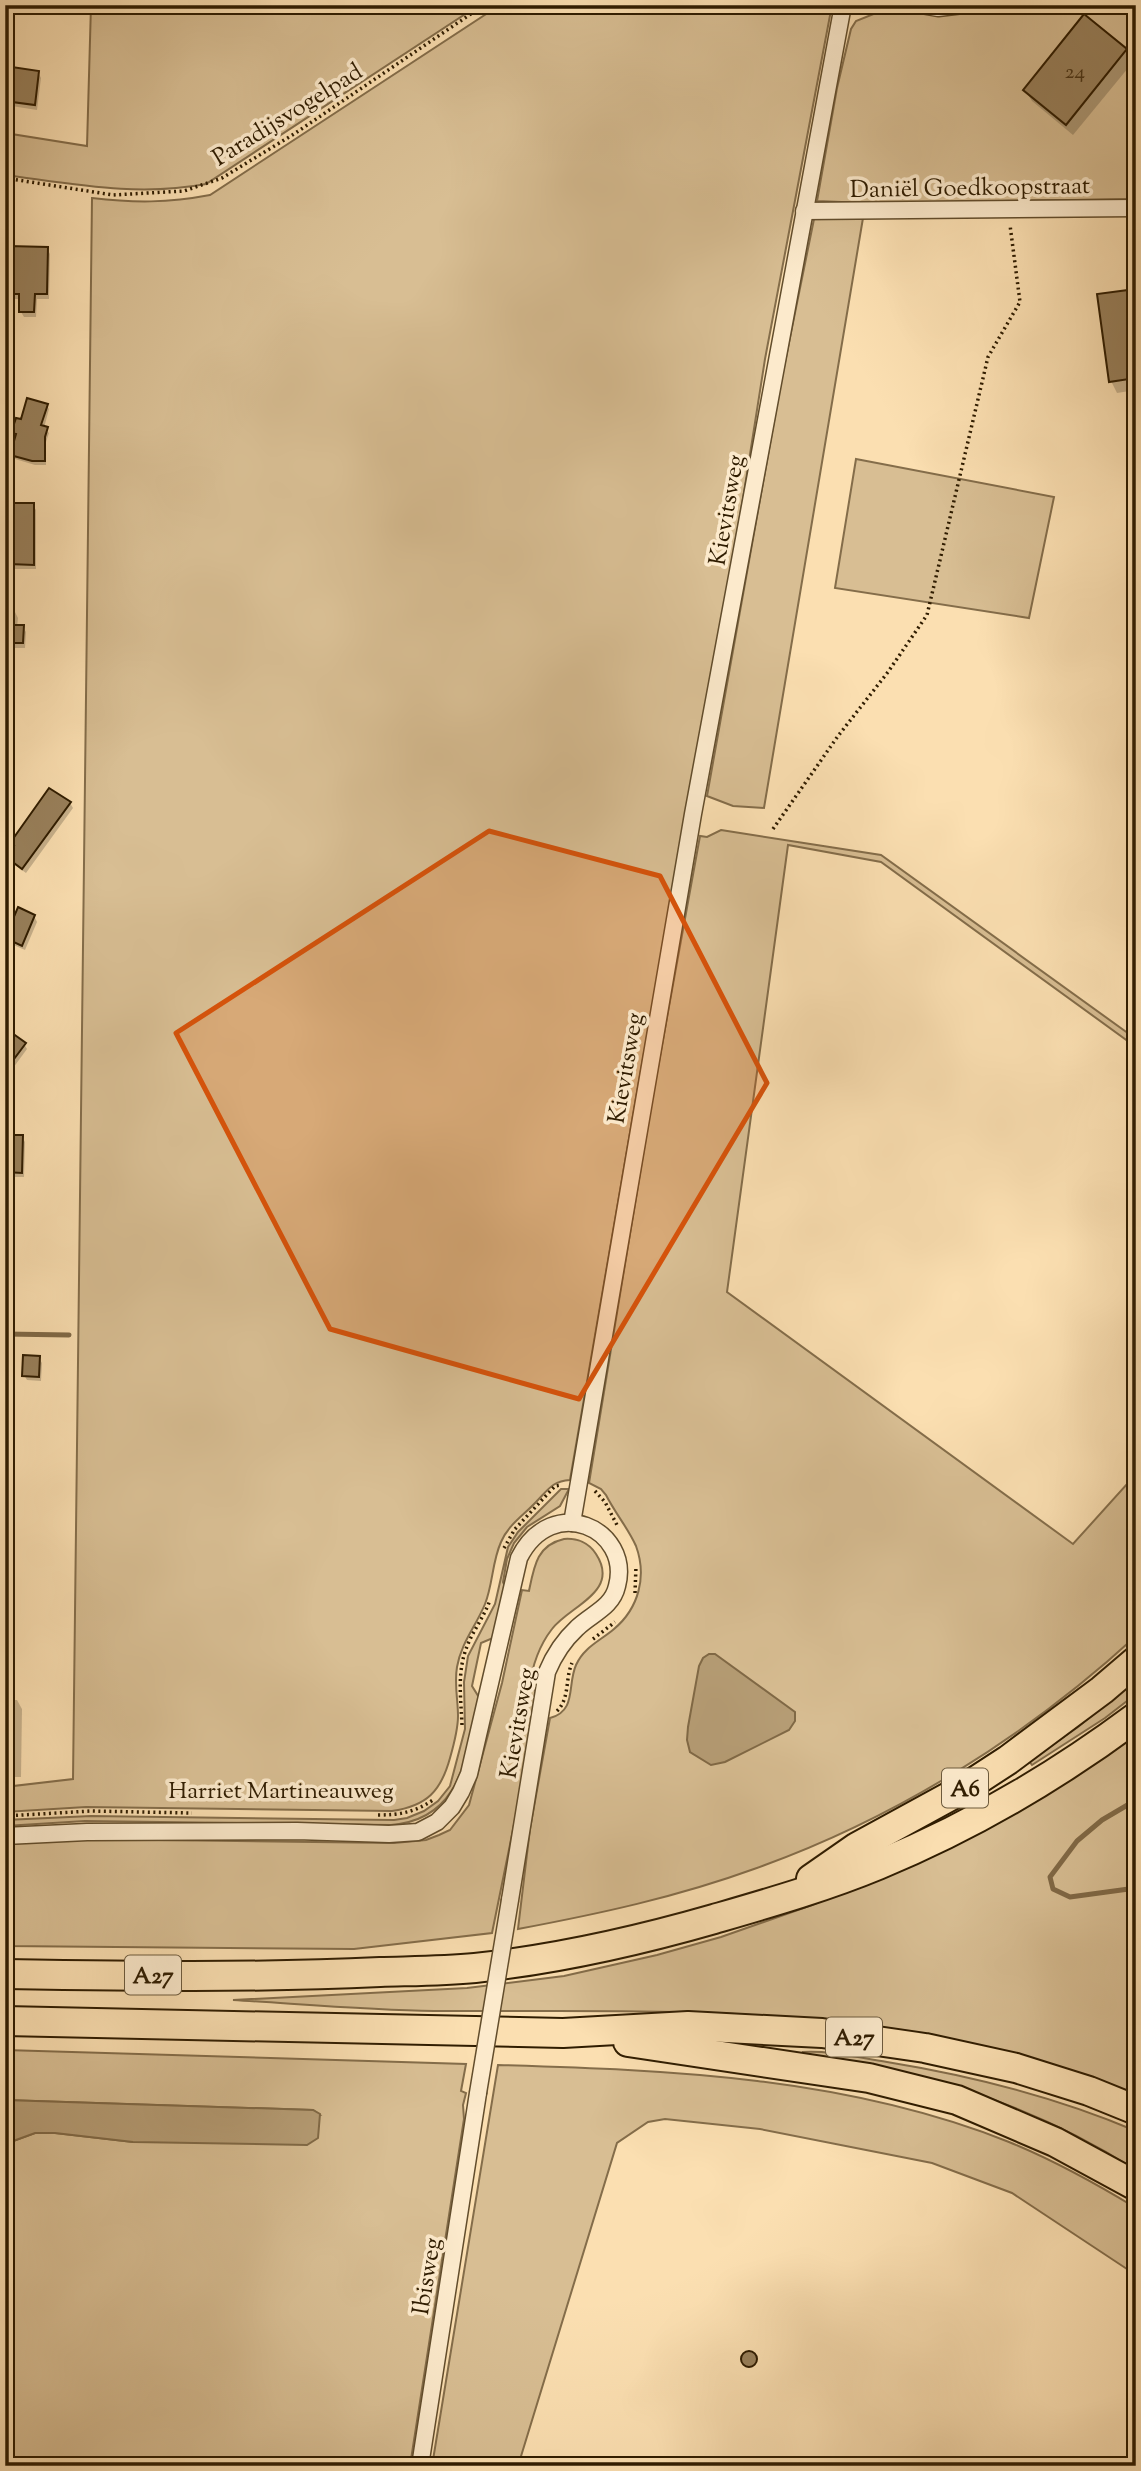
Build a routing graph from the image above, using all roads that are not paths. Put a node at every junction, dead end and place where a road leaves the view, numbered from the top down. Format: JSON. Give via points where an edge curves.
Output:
{"nodes":[{"id":1,"x":843,"y":5,"type":"edge"},
{"id":2,"x":882,"y":5,"type":"edge"},
{"id":3,"x":902,"y":5,"type":"edge"},
{"id":4,"x":921,"y":5,"type":"edge"},
{"id":5,"x":963,"y":5,"type":"edge"},
{"id":6,"x":1136,"y":208,"type":"edge"},
{"id":7,"x":804,"y":211,"type":"junction"},
{"id":8,"x":572,"y":1523,"type":"junction"},
{"id":9,"x":1136,"y":1661,"type":"edge"},
{"id":10,"x":1136,"y":1717,"type":"edge"},
{"id":11,"x":5,"y":1836,"type":"edge"},
{"id":12,"x":783,"y":1899,"type":"junction"},
{"id":13,"x":5,"y":1974,"type":"edge"},
{"id":14,"x":5,"y":2021,"type":"edge"},
{"id":15,"x":563,"y":2033,"type":"junction"},
{"id":16,"x":478,"y":2093,"type":"joint"},
{"id":17,"x":1136,"y":2110,"type":"edge"},
{"id":18,"x":1136,"y":2186,"type":"edge"},
{"id":19,"x":420,"y":2466,"type":"edge"}],
"edges":[{"from":1,"to":7,"type":"street","name":"Kievitsweg"},
{"from":2,"to":3,"type":"street"},
{"from":4,"to":5,"type":"street"},
{"from":6,"to":7,"type":"street","name":"Daniël Goedkoopstraat"},
{"from":7,"to":8,"type":"street","name":"Kievitsweg","via":[[693,814]]},
{"from":8,"to":11,"type":"street","name":"Harriet Martineauweg","via":[[560,1522],[537,1533],[519,1558],[469,1774],[456,1800],[437,1822],[418,1832],[389,1834],[298,1830]]},
{"from":8,"to":16,"type":"street","name":"Kievitsweg","bridge":true,"via":[[606,1539],[617,1560],[617,1588],[603,1609],[561,1645],[547,1672]]},
{"from":9,"to":12,"type":"highway","number":"A6","via":[[1008,1760],[857,1847]]},
{"from":10,"to":12,"type":"highway","number":"A6","via":[[1063,1766],[947,1833],[878,1865]]},
{"from":12,"to":13,"type":"highway","number":"A27","via":[[631,1943],[474,1968],[300,1976]]},
{"from":14,"to":15,"type":"highway","number":"A27"},
{"from":15,"to":17,"type":"highway","number":"A27","via":[[688,2026],[863,2038],[1016,2068]]},
{"from":15,"to":18,"type":"highway","number":"A27","via":[[907,2086],[957,2100],[1055,2142]]},
{"from":16,"to":19,"type":"street","name":"Ibisweg"}]}
